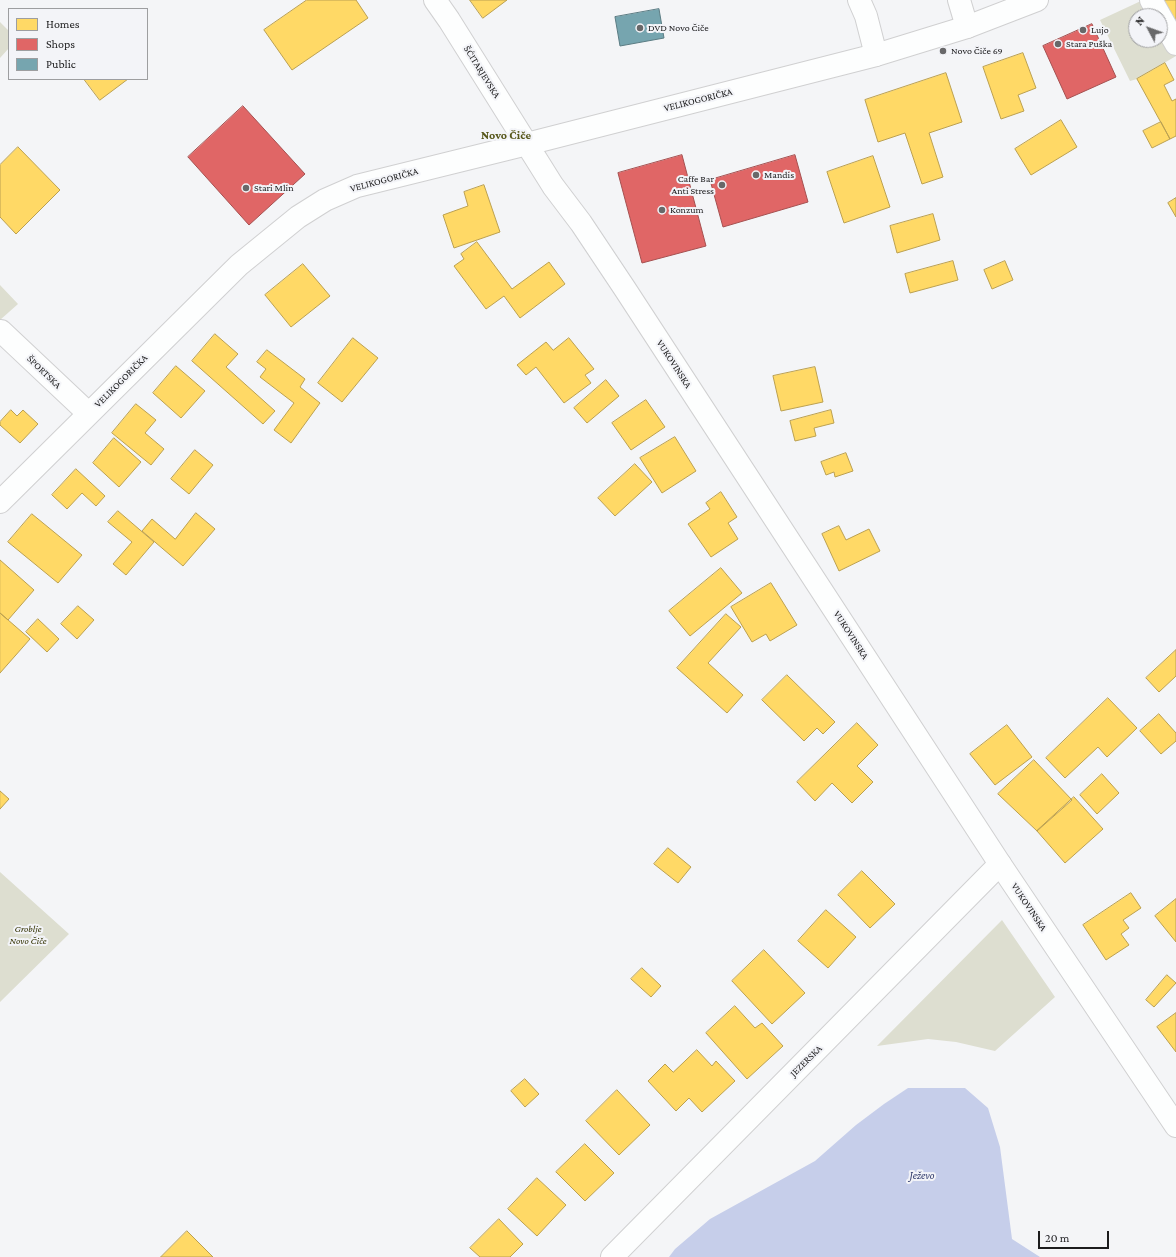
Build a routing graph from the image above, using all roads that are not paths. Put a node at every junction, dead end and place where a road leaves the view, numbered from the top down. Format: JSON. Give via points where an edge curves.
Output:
{"nodes":[{"id":1,"x":435,"y":0,"type":"edge"},
{"id":2,"x":860,"y":0,"type":"edge"},
{"id":3,"x":958,"y":0,"type":"edge"},
{"id":4,"x":1035,"y":0,"type":"edge"},
{"id":5,"x":1151,"y":0,"type":"edge"},
{"id":6,"x":967,"y":27,"type":"junction"},
{"id":7,"x":1176,"y":44,"type":"edge"},
{"id":8,"x":876,"y":55,"type":"junction"},
{"id":9,"x":528,"y":144,"type":"junction"},
{"id":10,"x":0,"y":332,"type":"edge"},
{"id":11,"x":88,"y":413,"type":"junction"},
{"id":12,"x":0,"y":502,"type":"edge"},
{"id":13,"x":1000,"y":864,"type":"junction"},
{"id":14,"x":1176,"y":1126,"type":"edge"},
{"id":15,"x":612,"y":1257,"type":"edge"}],
"edges":[{"from":1,"to":9,"type":"main road","name":"ŠĆITARJEVSKA"},
{"from":2,"to":8,"type":"main road"},
{"from":3,"to":6,"type":"main road"},
{"from":4,"to":6,"type":"main road","name":"VELIKOGORIČKA"},
{"from":5,"to":7,"type":"main road"},
{"from":6,"to":8,"type":"main road","name":"VELIKOGORIČKA"},
{"from":8,"to":9,"type":"main road","name":"VELIKOGORIČKA"},
{"from":9,"to":11,"type":"main road","name":"VELIKOGORIČKA","via":[[356,186],[325,200],[298,217],[239,265]]},
{"from":9,"to":13,"type":"main road","name":"VUKOVINSKA","via":[[553,186],[630,295]]},
{"from":10,"to":11,"type":"main road","name":"ŠPORTSKA"},
{"from":11,"to":12,"type":"main road","name":"VELIKOGORIČKA"},
{"from":13,"to":14,"type":"main road","name":"VUKOVINSKA"},
{"from":13,"to":15,"type":"main road","name":"JEZERSKA"}]}
